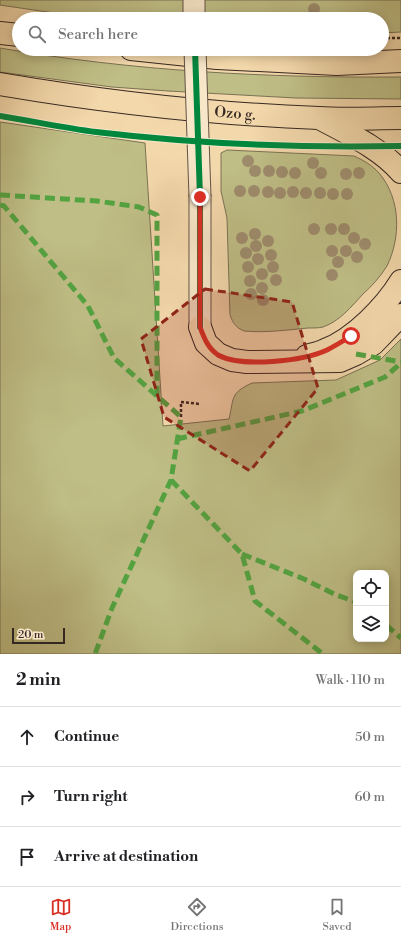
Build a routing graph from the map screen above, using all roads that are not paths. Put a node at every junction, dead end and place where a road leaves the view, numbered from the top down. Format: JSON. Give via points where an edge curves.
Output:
{"nodes":[{"id":1,"x":194,"y":0,"type":"edge"},
{"id":2,"x":194,"y":12,"type":"edge"},
{"id":3,"x":0,"y":33,"type":"edge"},
{"id":4,"x":12,"y":34,"type":"edge"},
{"id":5,"x":195,"y":56,"type":"edge"},
{"id":6,"x":198,"y":56,"type":"edge"},
{"id":7,"x":401,"y":61,"type":"edge"},
{"id":8,"x":0,"y":84,"type":"edge"},
{"id":9,"x":401,"y":118,"type":"edge"},
{"id":10,"x":320,"y":119,"type":"junction"},
{"id":11,"x":401,"y":172,"type":"edge"},
{"id":12,"x":401,"y":281,"type":"edge"},
{"id":13,"x":401,"y":315,"type":"edge"},
{"id":14,"x":200,"y":327,"type":"joint"},
{"id":15,"x":291,"y":360,"type":"junction"}],
"edges":[{"from":1,"to":2,"type":"street"},
{"from":3,"to":4,"type":"main road"},
{"from":5,"to":14,"type":"street","bridge":true,"via":[[200,197]]},
{"from":6,"to":7,"type":"main road","via":[[330,63]]},
{"from":8,"to":10,"type":"main road","name":"Ozo g.","via":[[192,111]]},
{"from":9,"to":10,"type":"main road","name":"Ozo g."},
{"from":10,"to":11,"type":"main road","via":[[371,146],[392,161]]},
{"from":12,"to":15,"type":"main road","via":[[379,309],[351,336],[326,350]]},
{"from":13,"to":15,"type":"main road","via":[[373,344],[356,354],[340,360]]},
{"from":14,"to":15,"type":"main road","via":[[206,343],[218,354],[232,360]]}]}
